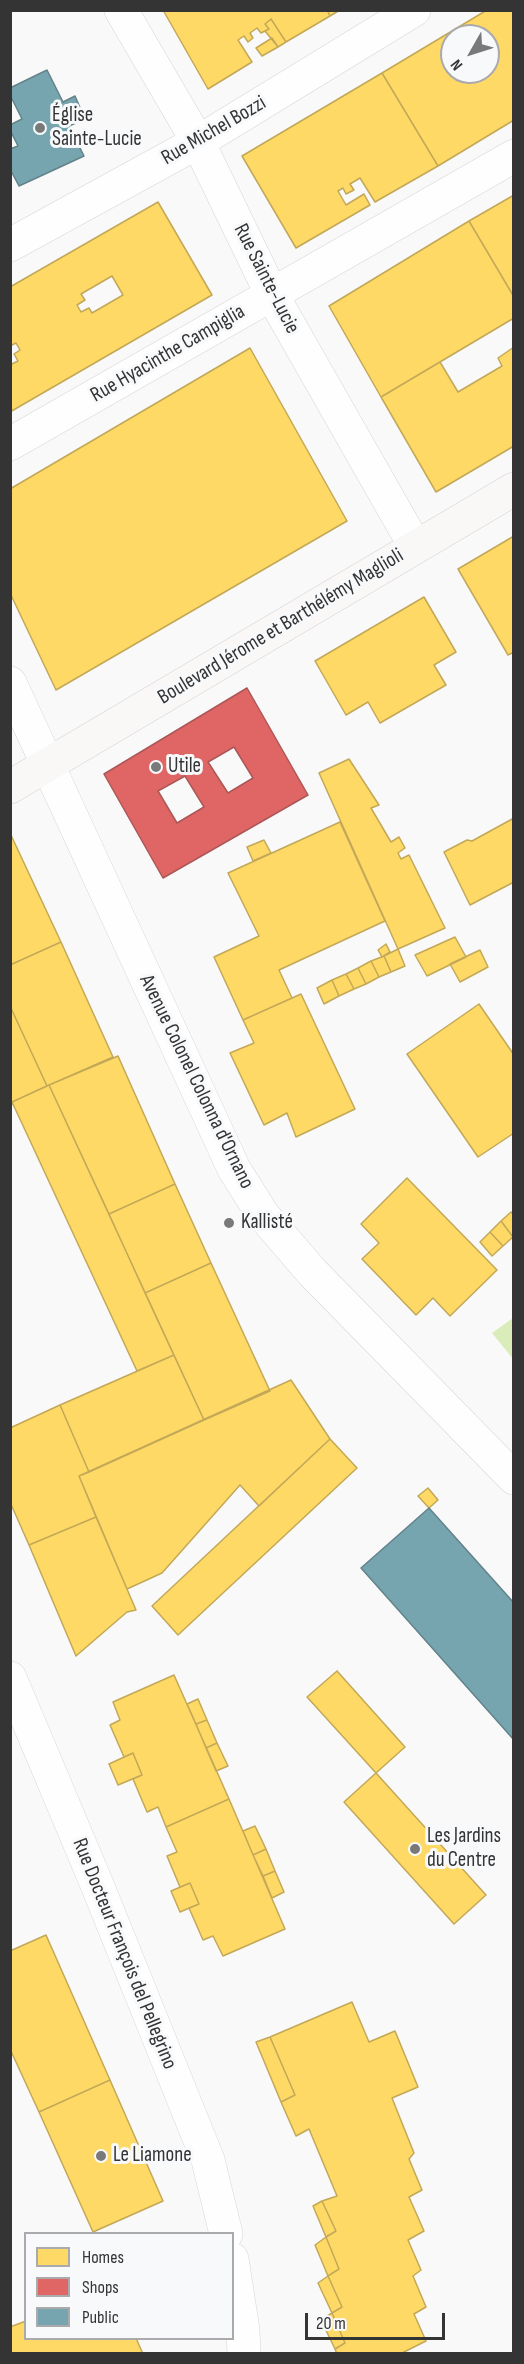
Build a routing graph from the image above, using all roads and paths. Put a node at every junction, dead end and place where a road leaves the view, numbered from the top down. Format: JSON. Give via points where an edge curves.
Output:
{"nodes":[{"id":1,"x":121,"y":10,"type":"edge"},
{"id":2,"x":414,"y":10,"type":"edge"},
{"id":3,"x":198,"y":142,"type":"junction"},
{"id":4,"x":513,"y":156,"type":"edge"},
{"id":5,"x":10,"y":244,"type":"edge"},
{"id":6,"x":272,"y":295,"type":"junction"},
{"id":7,"x":10,"y":444,"type":"edge"},
{"id":8,"x":513,"y":489,"type":"edge"},
{"id":9,"x":415,"y":546,"type":"junction"},
{"id":10,"x":10,"y":682,"type":"edge"},
{"id":11,"x":48,"y":765,"type":"junction"},
{"id":12,"x":10,"y":787,"type":"edge"},
{"id":13,"x":513,"y":1478,"type":"edge"},
{"id":14,"x":10,"y":1678,"type":"edge"},
{"id":15,"x":226,"y":2232,"type":"edge"},
{"id":16,"x":234,"y":2272,"type":"edge"},
{"id":17,"x":244,"y":2354,"type":"edge"}],
"edges":[{"from":1,"to":3,"type":"street","name":"Rue Sainte-Lucie"},
{"from":2,"to":3,"type":"street","name":"Rue Michel Bozzi"},
{"from":3,"to":5,"type":"street","name":"Rue Michel Bozzi"},
{"from":3,"to":6,"type":"street","name":"Rue Sainte-Lucie"},
{"from":4,"to":6,"type":"street","name":"Rue Hyacinthe Campiglia"},
{"from":6,"to":7,"type":"street","name":"Rue Hyacinthe Campiglia"},
{"from":6,"to":9,"type":"street","name":"Rue Sainte-Lucie"},
{"from":8,"to":9,"type":"main road","name":"Boulevard Jérome et Barthélémy Maglioli"},
{"from":9,"to":11,"type":"main road","name":"Boulevard Jérome et Barthélémy Maglioli"},
{"from":10,"to":11,"type":"street","name":"Avenue Colonel Colonna d'Ornano"},
{"from":11,"to":12,"type":"main road","name":"Boulevard Jérome et Barthélémy Maglioli"},
{"from":11,"to":13,"type":"street","name":"Avenue Colonel Colonna d'Ornano","via":[[234,1169],[263,1215],[312,1272]]},
{"from":14,"to":15,"type":"street","name":"Rue Docteur François del Pellegrino","via":[[208,2160]]},
{"from":16,"to":17,"type":"street"}]}
